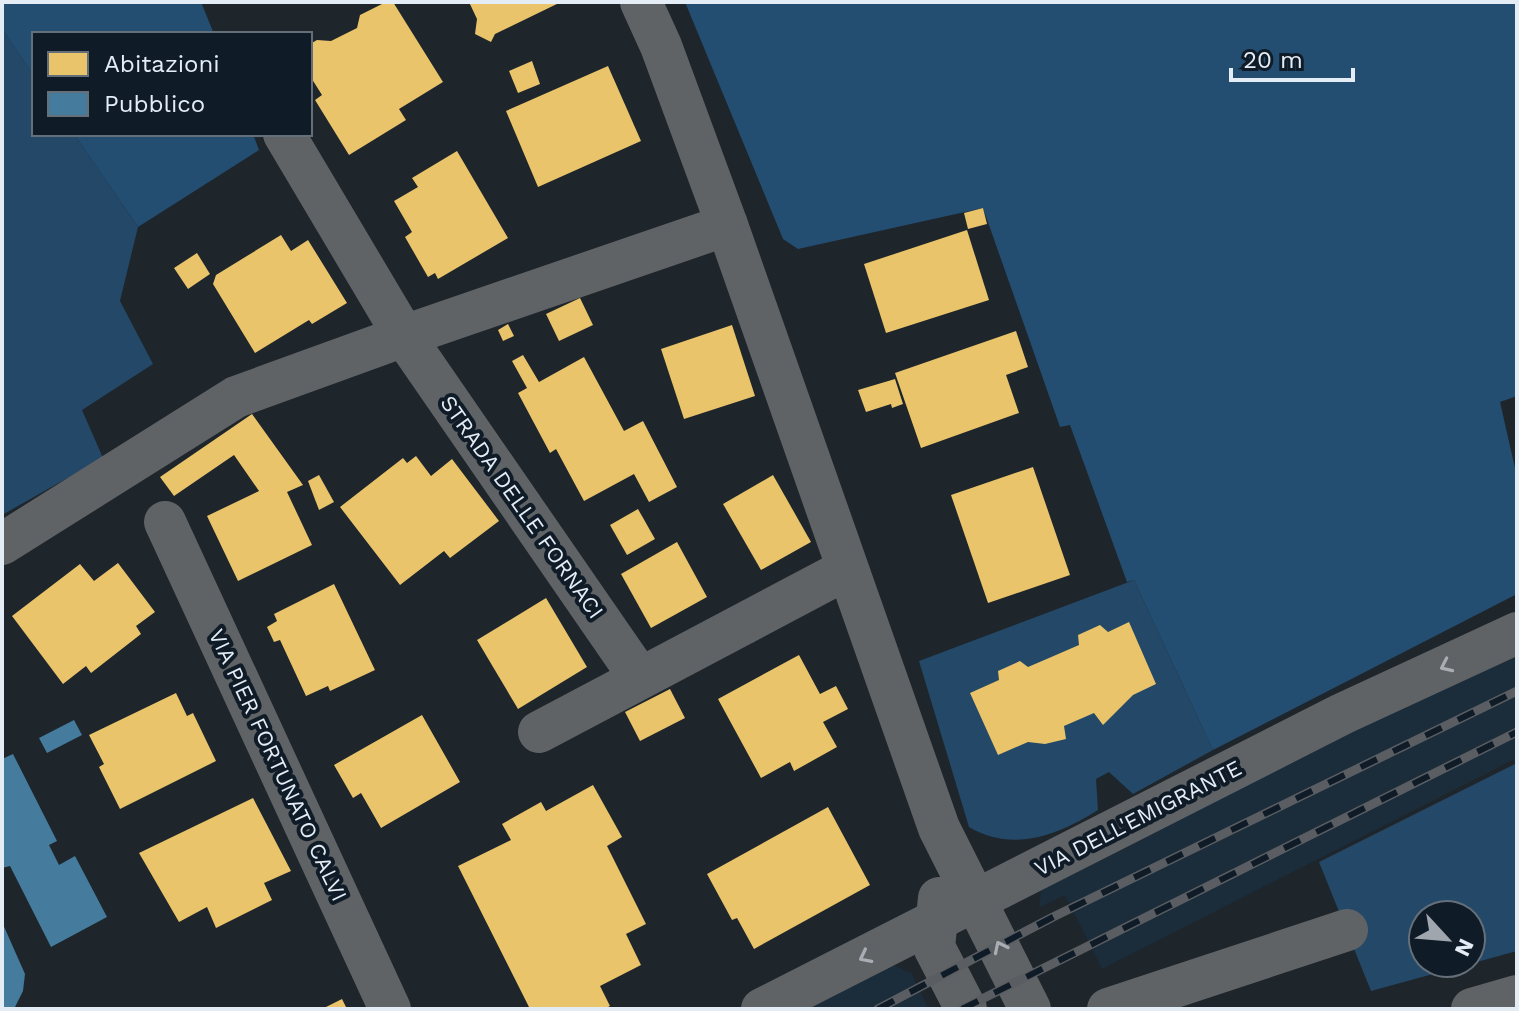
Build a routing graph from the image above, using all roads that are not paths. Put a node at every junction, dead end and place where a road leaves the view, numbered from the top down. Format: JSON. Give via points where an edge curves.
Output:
{"nodes":[{"id":1,"x":641,"y":2,"type":"edge"},
{"id":2,"x":285,"y":136,"type":"edge"},
{"id":3,"x":727,"y":225,"type":"junction"},
{"id":4,"x":404,"y":336,"type":"junction"},
{"id":5,"x":165,"y":522,"type":"dead end"},
{"id":6,"x":2,"y":544,"type":"edge"},
{"id":7,"x":847,"y":569,"type":"junction"},
{"id":8,"x":1517,"y":633,"type":"edge"},
{"id":9,"x":640,"y":678,"type":"junction"},
{"id":10,"x":539,"y":732,"type":"dead end"},
{"id":11,"x":939,"y":828,"type":"junction"},
{"id":12,"x":977,"y":900,"type":"junction"},
{"id":13,"x":935,"y":922,"type":"junction"},
{"id":14,"x":1347,"y":930,"type":"dead end"},
{"id":15,"x":1517,"y":996,"type":"edge"},
{"id":16,"x":390,"y":1009,"type":"edge"},
{"id":17,"x":762,"y":1009,"type":"edge"},
{"id":18,"x":966,"y":1009,"type":"edge"},
{"id":19,"x":1030,"y":1009,"type":"edge"},
{"id":20,"x":1108,"y":1009,"type":"edge"},
{"id":21,"x":1472,"y":1009,"type":"edge"}],
"edges":[{"from":1,"to":3,"type":"street"},
{"from":2,"to":4,"type":"street","name":"STRADA DELLE FORNACI"},
{"from":3,"to":4,"type":"street"},
{"from":3,"to":7,"type":"street"},
{"from":4,"to":6,"type":"street","via":[[236,397]]},
{"from":4,"to":9,"type":"street","name":"STRADA DELLE FORNACI"},
{"from":5,"to":16,"type":"street","name":"VIA PIER FORTUNATO CALVI"},
{"from":7,"to":9,"type":"street"},
{"from":7,"to":11,"type":"street"},
{"from":8,"to":12,"type":"street","name":"VIA DELL'EMIGRANTE","one_way":true,"via":[[1342,714]]},
{"from":9,"to":10,"type":"street"},
{"from":11,"to":12,"type":"street"},
{"from":11,"to":13,"type":"street","via":[[943,873]]},
{"from":12,"to":13,"type":"street","name":"VIA DELL'EMIGRANTE"},
{"from":19,"to":12,"type":"street","one_way":true},
{"from":13,"to":17,"type":"street","name":"VIA DELL'EMIGRANTE","one_way":true},
{"from":13,"to":18,"type":"street","via":[[934,947]]},
{"from":14,"to":20,"type":"street"},
{"from":15,"to":21,"type":"street"}]}
